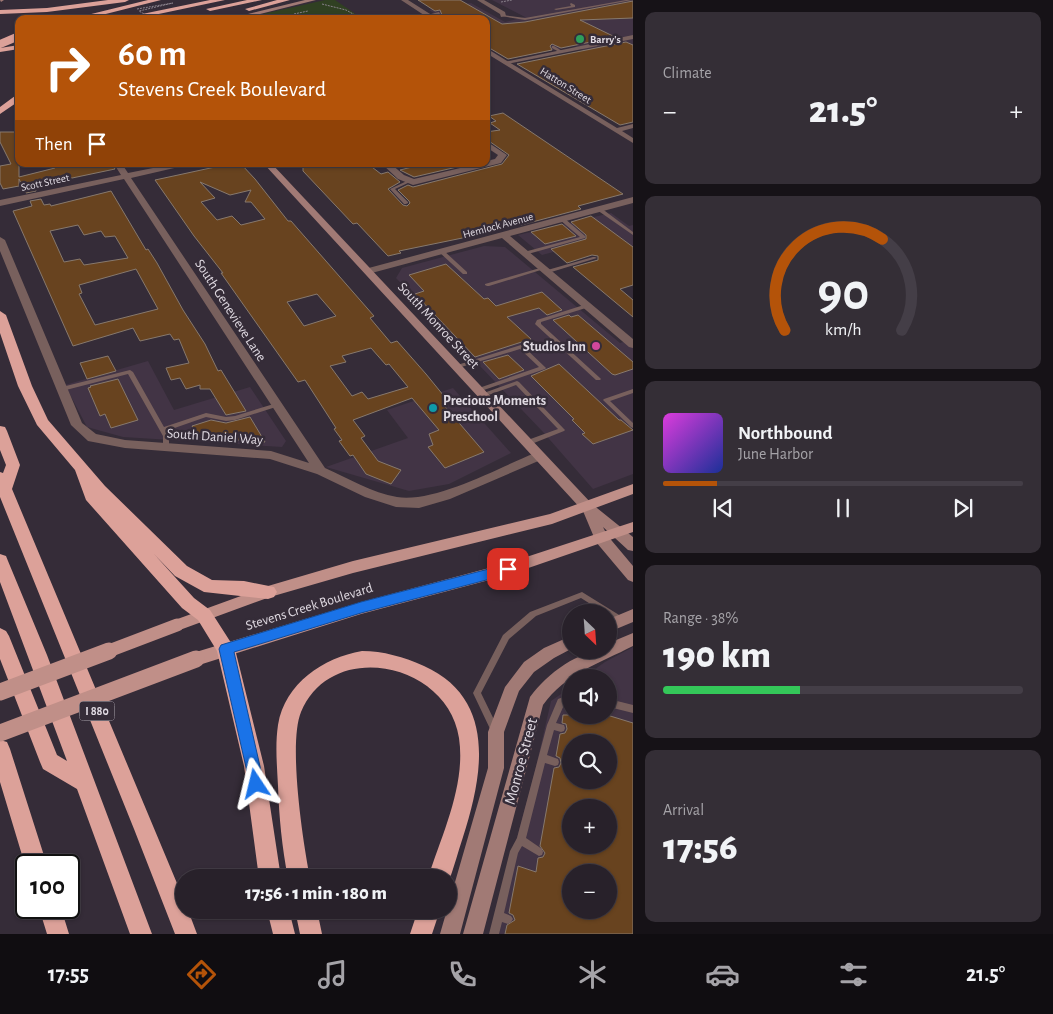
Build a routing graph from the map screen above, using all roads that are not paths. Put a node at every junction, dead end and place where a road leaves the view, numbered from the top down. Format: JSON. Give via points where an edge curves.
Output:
{"nodes":[{"id":1,"x":125,"y":0,"type":"edge"},
{"id":2,"x":157,"y":0,"type":"edge"},
{"id":3,"x":221,"y":0,"type":"edge"},
{"id":4,"x":258,"y":0,"type":"edge"},
{"id":5,"x":286,"y":0,"type":"edge"},
{"id":6,"x":313,"y":0,"type":"edge"},
{"id":7,"x":404,"y":0,"type":"edge"},
{"id":8,"x":480,"y":0,"type":"edge"},
{"id":9,"x":630,"y":0,"type":"edge"},
{"id":10,"x":571,"y":4,"type":"dead end"},
{"id":11,"x":0,"y":12,"type":"edge"},
{"id":12,"x":92,"y":15,"type":"edge"},
{"id":13,"x":143,"y":15,"type":"edge"},
{"id":14,"x":182,"y":15,"type":"edge"},
{"id":15,"x":221,"y":15,"type":"edge"},
{"id":16,"x":248,"y":15,"type":"edge"},
{"id":17,"x":429,"y":15,"type":"edge"},
{"id":18,"x":503,"y":16,"type":"junction"},
{"id":19,"x":633,"y":37,"type":"edge"},
{"id":20,"x":15,"y":39,"type":"edge"},
{"id":21,"x":0,"y":43,"type":"edge"},
{"id":22,"x":15,"y":47,"type":"edge"},
{"id":23,"x":553,"y":48,"type":"dead end"},
{"id":24,"x":0,"y":50,"type":"edge"},
{"id":25,"x":490,"y":52,"type":"edge"},
{"id":26,"x":560,"y":52,"type":"junction"},
{"id":27,"x":507,"y":62,"type":"junction"},
{"id":28,"x":15,"y":99,"type":"edge"},
{"id":29,"x":0,"y":111,"type":"edge"},
{"id":30,"x":633,"y":126,"type":"edge"},
{"id":31,"x":616,"y":130,"type":"junction"},
{"id":32,"x":633,"y":141,"type":"edge"},
{"id":33,"x":490,"y":146,"type":"edge"},
{"id":34,"x":490,"y":163,"type":"edge"},
{"id":35,"x":120,"y":167,"type":"edge"},
{"id":36,"x":169,"y":167,"type":"edge"},
{"id":37,"x":272,"y":167,"type":"edge"},
{"id":38,"x":389,"y":167,"type":"edge"},
{"id":39,"x":475,"y":167,"type":"edge"},
{"id":40,"x":126,"y":176,"type":"junction"},
{"id":41,"x":409,"y":181,"type":"junction"},
{"id":42,"x":633,"y":200,"type":"edge"},
{"id":43,"x":0,"y":203,"type":"edge"},
{"id":44,"x":406,"y":203,"type":"dead end"},
{"id":45,"x":599,"y":209,"type":"junction"},
{"id":46,"x":562,"y":219,"type":"junction"},
{"id":47,"x":633,"y":234,"type":"edge"},
{"id":48,"x":504,"y":235,"type":"junction"},
{"id":49,"x":0,"y":240,"type":"edge"},
{"id":50,"x":441,"y":252,"type":"junction"},
{"id":51,"x":526,"y":253,"type":"junction"},
{"id":52,"x":595,"y":258,"type":"dead end"},
{"id":53,"x":544,"y":271,"type":"junction"},
{"id":54,"x":368,"y":272,"type":"junction"},
{"id":55,"x":465,"y":273,"type":"dead end"},
{"id":56,"x":487,"y":285,"type":"dead end"},
{"id":57,"x":587,"y":306,"type":"junction"},
{"id":58,"x":0,"y":315,"type":"edge"},
{"id":59,"x":633,"y":345,"type":"edge"},
{"id":60,"x":456,"y":367,"type":"junction"},
{"id":61,"x":598,"y":379,"type":"dead end"},
{"id":62,"x":62,"y":389,"type":"junction"},
{"id":63,"x":633,"y":391,"type":"edge"},
{"id":64,"x":480,"y":392,"type":"junction"},
{"id":65,"x":277,"y":405,"type":"junction"},
{"id":66,"x":633,"y":426,"type":"edge"},
{"id":67,"x":162,"y":430,"type":"junction"},
{"id":68,"x":0,"y":431,"type":"edge"},
{"id":69,"x":527,"y":443,"type":"junction"},
{"id":70,"x":166,"y":447,"type":"junction"},
{"id":71,"x":539,"y":456,"type":"junction"},
{"id":72,"x":82,"y":471,"type":"junction"},
{"id":73,"x":321,"y":471,"type":"junction"},
{"id":74,"x":3,"y":484,"type":"edge"},
{"id":75,"x":633,"y":489,"type":"edge"},
{"id":76,"x":587,"y":507,"type":"junction"},
{"id":77,"x":633,"y":527,"type":"edge"},
{"id":78,"x":620,"y":532,"type":"junction"},
{"id":79,"x":602,"y":538,"type":"junction"},
{"id":80,"x":633,"y":546,"type":"edge"},
{"id":81,"x":0,"y":561,"type":"edge"},
{"id":82,"x":633,"y":576,"type":"edge"},
{"id":83,"x":268,"y":592,"type":"junction"},
{"id":84,"x":204,"y":615,"type":"junction"},
{"id":85,"x":621,"y":620,"type":"edge"},
{"id":86,"x":0,"y":636,"type":"edge"},
{"id":87,"x":633,"y":639,"type":"edge"},
{"id":88,"x":562,"y":646,"type":"edge"},
{"id":89,"x":226,"y":649,"type":"junction"},
{"id":90,"x":0,"y":692,"type":"edge"},
{"id":91,"x":562,"y":702,"type":"edge"},
{"id":92,"x":617,"y":705,"type":"edge"},
{"id":93,"x":633,"y":709,"type":"edge"},
{"id":94,"x":551,"y":725,"type":"junction"},
{"id":95,"x":561,"y":728,"type":"dead end"},
{"id":96,"x":496,"y":732,"type":"junction"},
{"id":97,"x":0,"y":733,"type":"edge"},
{"id":98,"x":0,"y":749,"type":"edge"},
{"id":99,"x":542,"y":758,"type":"junction"},
{"id":100,"x":555,"y":762,"type":"dead end"},
{"id":101,"x":86,"y":783,"type":"junction"},
{"id":102,"x":521,"y":840,"type":"junction"},
{"id":103,"x":539,"y":852,"type":"dead end"},
{"id":104,"x":33,"y":854,"type":"edge"},
{"id":105,"x":269,"y":869,"type":"edge"},
{"id":106,"x":297,"y":869,"type":"edge"},
{"id":107,"x":441,"y":869,"type":"edge"},
{"id":108,"x":53,"y":919,"type":"edge"},
{"id":109,"x":280,"y":919,"type":"edge"},
{"id":110,"x":308,"y":919,"type":"edge"},
{"id":111,"x":426,"y":919,"type":"edge"},
{"id":112,"x":58,"y":934,"type":"edge"},
{"id":113,"x":141,"y":934,"type":"edge"},
{"id":114,"x":186,"y":934,"type":"edge"},
{"id":115,"x":284,"y":934,"type":"edge"},
{"id":116,"x":311,"y":934,"type":"edge"},
{"id":117,"x":421,"y":934,"type":"edge"},
{"id":118,"x":450,"y":934,"type":"edge"},
{"id":119,"x":473,"y":934,"type":"edge"},
{"id":120,"x":494,"y":934,"type":"edge"}],
"edges":[{"from":1,"to":11,"type":"highway","via":[[47,10]]},
{"from":2,"to":12,"type":"highway"},
{"from":3,"to":13,"type":"highway"},
{"from":4,"to":14,"type":"highway"},
{"from":5,"to":15,"type":"highway"},
{"from":6,"to":16,"type":"main road"},
{"from":7,"to":17,"type":"street"},
{"from":8,"to":18,"type":"street"},
{"from":9,"to":18,"type":"lane","via":[[525,19]]},
{"from":10,"to":18,"type":"lane","via":[[574,6]]},
{"from":19,"to":26,"type":"street"},
{"from":20,"to":21,"type":"highway"},
{"from":22,"to":24,"type":"highway"},
{"from":23,"to":26,"type":"lane"},
{"from":25,"to":27,"type":"street","name":"Hatton Street"},
{"from":26,"to":27,"type":"street"},
{"from":27,"to":31,"type":"street","name":"Hatton Street"},
{"from":28,"to":29,"type":"highway"},
{"from":30,"to":31,"type":"street"},
{"from":31,"to":32,"type":"street","name":"Hatton Street"},
{"from":33,"to":34,"type":"street","via":[[503,155]]},
{"from":35,"to":40,"type":"street","name":"South Genevieve Lane"},
{"from":36,"to":40,"type":"street","name":"Scott Street"},
{"from":37,"to":54,"type":"main road","name":"South Monroe Street"},
{"from":38,"to":41,"type":"street"},
{"from":39,"to":41,"type":"street"},
{"from":40,"to":43,"type":"street","name":"Scott Street"},
{"from":40,"to":65,"type":"street","name":"South Genevieve Lane"},
{"from":41,"to":44,"type":"lane","via":[[392,189]]},
{"from":42,"to":45,"type":"street","name":"Hemlock Avenue"},
{"from":45,"to":46,"type":"street","name":"Hemlock Avenue"},
{"from":45,"to":47,"type":"lane"},
{"from":46,"to":48,"type":"street","name":"Hemlock Avenue"},
{"from":46,"to":51,"type":"lane","via":[[583,236]]},
{"from":48,"to":50,"type":"street","name":"Hemlock Avenue"},
{"from":48,"to":51,"type":"street"},
{"from":49,"to":62,"type":"street","name":"South Daniel Way"},
{"from":50,"to":54,"type":"street","name":"Hemlock Avenue"},
{"from":50,"to":55,"type":"lane"},
{"from":51,"to":53,"type":"street"},
{"from":52,"to":53,"type":"lane"},
{"from":53,"to":56,"type":"lane"},
{"from":53,"to":57,"type":"street"},
{"from":54,"to":60,"type":"main road","name":"South Monroe Street"},
{"from":57,"to":59,"type":"street"},
{"from":57,"to":61,"type":"lane","via":[[538,324]]},
{"from":58,"to":72,"type":"highway","via":[[25,386],[42,422]]},
{"from":60,"to":64,"type":"main road","name":"South Monroe Street"},
{"from":60,"to":64,"type":"lane","via":[[521,347],[543,368]]},
{"from":62,"to":67,"type":"lane","via":[[130,372]]},
{"from":62,"to":70,"type":"street","name":"South Daniel Way","via":[[76,425],[92,438]]},
{"from":63,"to":66,"type":"lane","via":[[606,400]]},
{"from":64,"to":69,"type":"main road","name":"South Monroe Street"},
{"from":64,"to":69,"type":"lane","via":[[517,384],[562,430]]},
{"from":65,"to":67,"type":"lane","via":[[235,418],[206,414]]},
{"from":65,"to":73,"type":"street","name":"South Genevieve Lane"},
{"from":67,"to":70,"type":"lane","via":[[166,436]]},
{"from":68,"to":74,"type":"highway","via":[[13,464]]},
{"from":69,"to":71,"type":"main road","name":"South Monroe Street"},
{"from":70,"to":73,"type":"street","name":"South Daniel Way","via":[[272,455]]},
{"from":71,"to":73,"type":"street","name":"South Daniel Way","via":[[445,496],[419,503],[396,502],[370,494]]},
{"from":71,"to":76,"type":"main road","name":"South Monroe Street"},
{"from":72,"to":83,"type":"highway","via":[[181,572],[210,586]]},
{"from":72,"to":84,"type":"highway","via":[[91,496],[188,603]]},
{"from":74,"to":114,"type":"highway","number":"I 880"},
{"from":75,"to":76,"type":"main road","name":"Stevens Creek Boulevard"},
{"from":76,"to":78,"type":"main road","name":"South Monroe Street"},
{"from":76,"to":79,"type":"main road","name":"South Monroe Street"},
{"from":76,"to":83,"type":"main road","name":"Stevens Creek Boulevard"},
{"from":77,"to":78,"type":"main road","name":"Stevens Creek Boulevard"},
{"from":78,"to":79,"type":"main road","name":"Stevens Creek Boulevard"},
{"from":78,"to":80,"type":"main road"},
{"from":79,"to":82,"type":"main road"},
{"from":79,"to":89,"type":"main road","name":"Stevens Creek Boulevard","via":[[508,569],[361,608]]},
{"from":81,"to":101,"type":"highway","number":"I 880"},
{"from":83,"to":84,"type":"main road","name":"Stevens Creek Boulevard"},
{"from":84,"to":89,"type":"highway"},
{"from":84,"to":90,"type":"main road","name":"Stevens Creek Boulevard","bridge":true},
{"from":85,"to":96,"type":"lane","via":[[582,595],[533,614],[506,637],[478,693]]},
{"from":86,"to":101,"type":"highway","via":[[50,762]]},
{"from":87,"to":119,"type":"main road","name":"Monroe Street","via":[[566,672],[542,691],[536,702]]},
{"from":88,"to":96,"type":"main road","name":"Monroe Street","via":[[529,667],[513,687]]},
{"from":89,"to":97,"type":"main road","name":"Stevens Creek Boulevard","bridge":true},
{"from":89,"to":105,"type":"highway","via":[[254,766]]},
{"from":91,"to":94,"type":"lane"},
{"from":92,"to":93,"type":"lane"},
{"from":94,"to":95,"type":"lane"},
{"from":94,"to":99,"type":"lane"},
{"from":96,"to":118,"type":"main road","name":"Monroe Street","via":[[496,768]]},
{"from":98,"to":104,"type":"highway"},
{"from":99,"to":100,"type":"lane"},
{"from":99,"to":102,"type":"lane"},
{"from":101,"to":113,"type":"highway","number":"I 880"},
{"from":102,"to":103,"type":"lane"},
{"from":102,"to":120,"type":"lane","via":[[514,852],[503,918]]},
{"from":106,"to":107,"type":"highway","via":[[288,789],[290,713],[305,689],[335,666],[353,660],[375,659],[422,673],[438,684],[452,696],[467,728],[470,753],[468,782]]},
{"from":108,"to":112,"type":"highway"},
{"from":109,"to":115,"type":"highway"},
{"from":110,"to":116,"type":"highway"},
{"from":111,"to":117,"type":"highway"}]}
